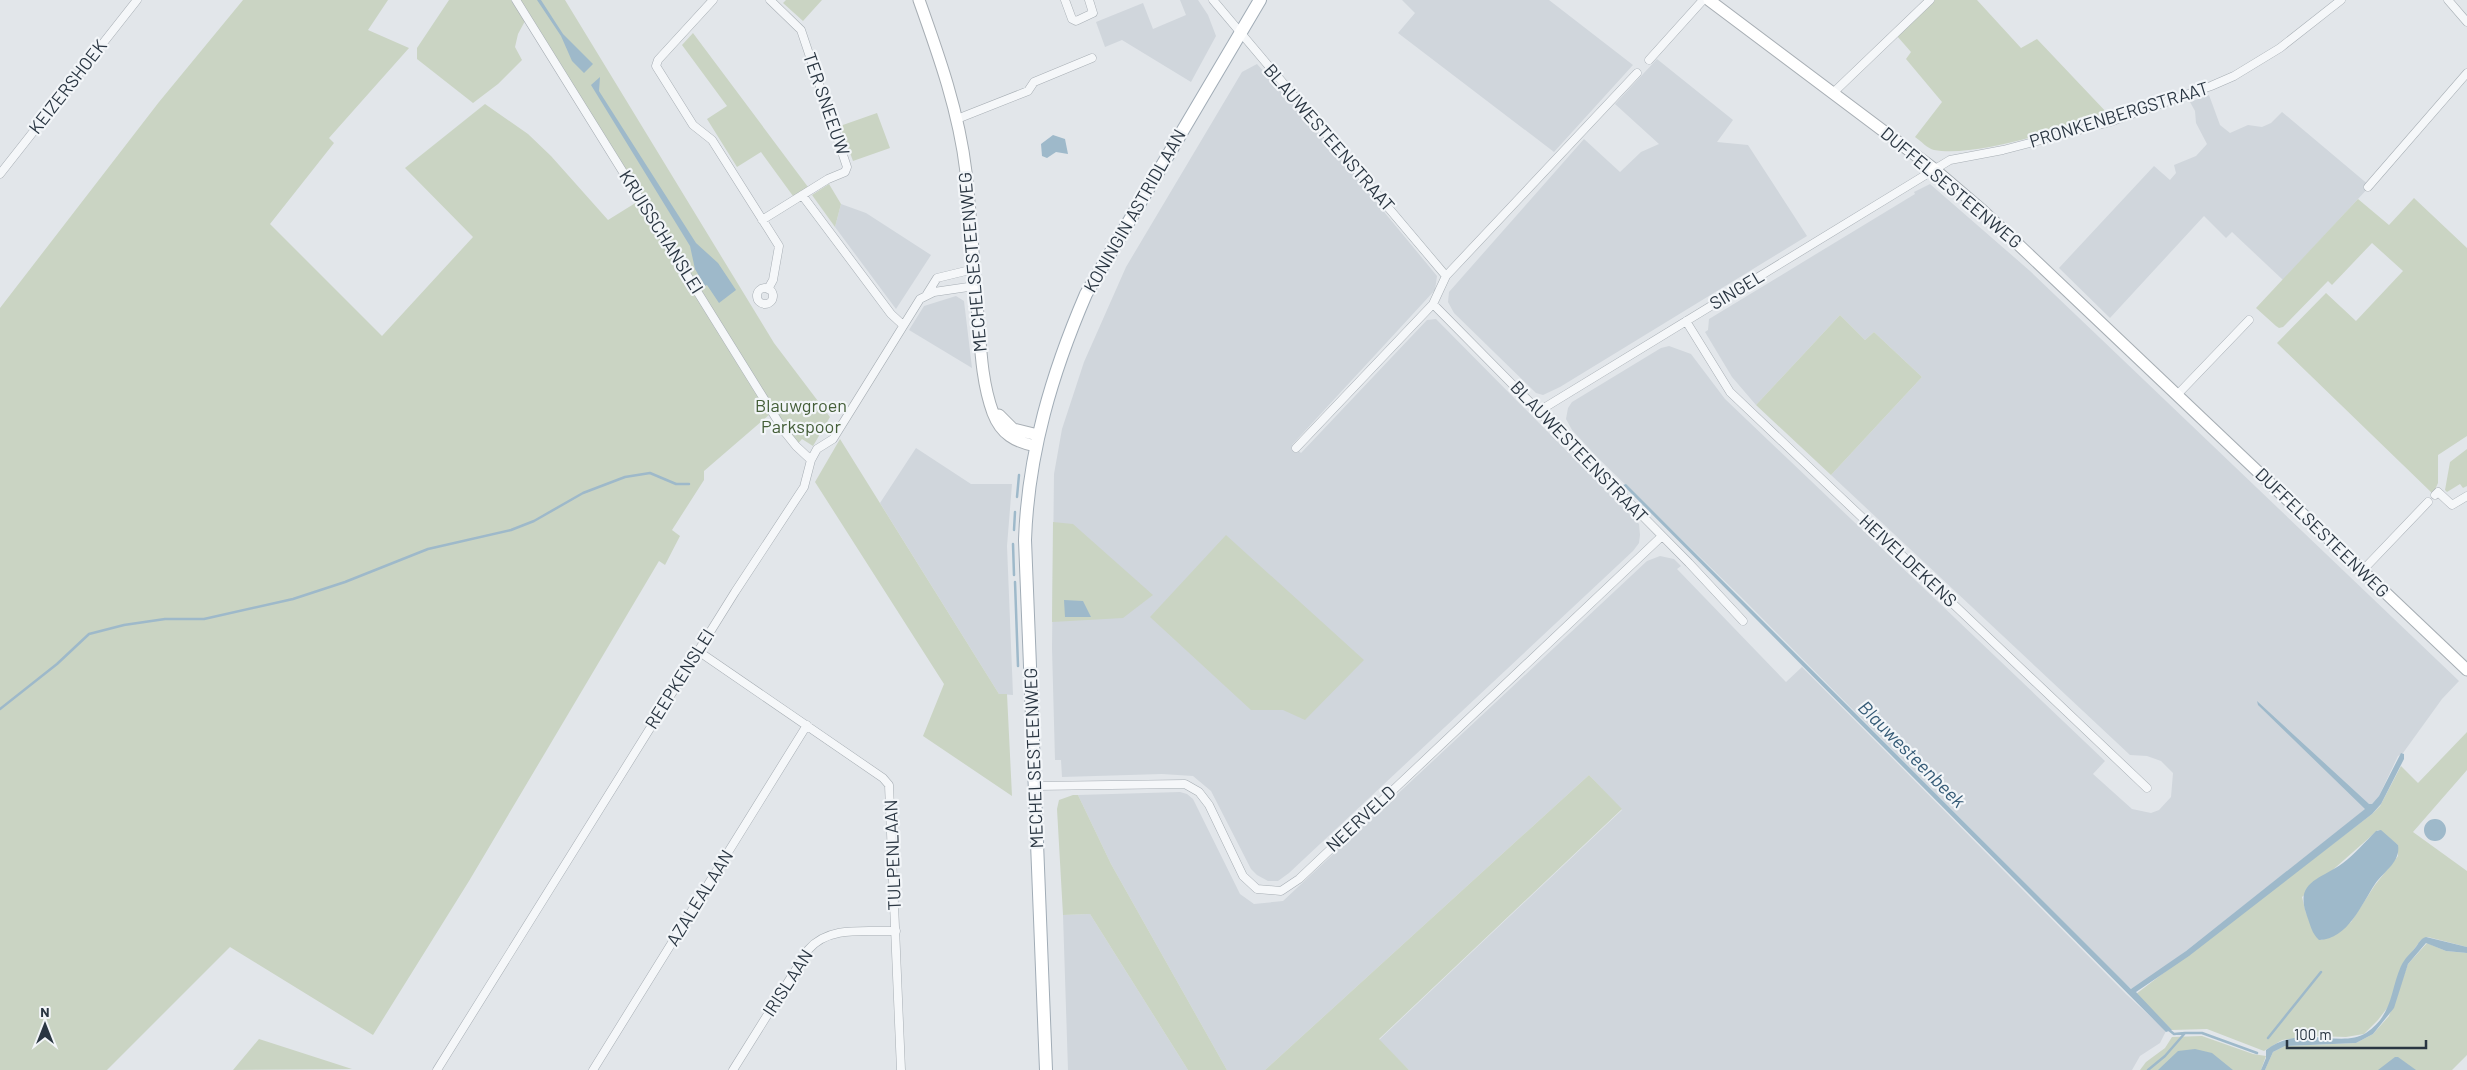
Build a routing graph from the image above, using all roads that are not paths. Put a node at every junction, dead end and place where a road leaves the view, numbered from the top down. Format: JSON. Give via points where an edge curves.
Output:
{"nodes":[{"id":1,"x":137,"y":0,"type":"edge"},
{"id":2,"x":516,"y":0,"type":"edge"},
{"id":3,"x":770,"y":0,"type":"edge"},
{"id":4,"x":919,"y":0,"type":"edge"},
{"id":5,"x":1065,"y":0,"type":"edge"},
{"id":6,"x":1089,"y":0,"type":"edge"},
{"id":7,"x":1213,"y":0,"type":"edge"},
{"id":8,"x":1260,"y":0,"type":"edge"},
{"id":9,"x":1704,"y":0,"type":"edge"},
{"id":10,"x":1709,"y":0,"type":"edge"},
{"id":11,"x":1930,"y":0,"type":"edge"},
{"id":12,"x":2341,"y":0,"type":"edge"},
{"id":13,"x":2448,"y":0,"type":"edge"},
{"id":14,"x":710,"y":3,"type":"edge"},
{"id":15,"x":2467,"y":22,"type":"edge"},
{"id":16,"x":1240,"y":33,"type":"junction"},
{"id":17,"x":1092,"y":58,"type":"dead end"},
{"id":18,"x":1649,"y":60,"type":"dead end"},
{"id":19,"x":1638,"y":73,"type":"dead end"},
{"id":20,"x":2467,"y":73,"type":"edge"},
{"id":21,"x":1834,"y":92,"type":"junction"},
{"id":22,"x":957,"y":119,"type":"junction"},
{"id":23,"x":1934,"y":169,"type":"junction"},
{"id":24,"x":0,"y":174,"type":"edge"},
{"id":25,"x":2368,"y":187,"type":"dead end"},
{"id":26,"x":802,"y":195,"type":"junction"},
{"id":27,"x":762,"y":220,"type":"junction"},
{"id":28,"x":974,"y":269,"type":"junction"},
{"id":29,"x":1446,"y":276,"type":"junction"},
{"id":30,"x":975,"y":286,"type":"junction"},
{"id":31,"x":768,"y":289,"type":"dead end"},
{"id":32,"x":926,"y":294,"type":"junction"},
{"id":33,"x":1433,"y":304,"type":"junction"},
{"id":34,"x":2248,"y":320,"type":"dead end"},
{"id":35,"x":1686,"y":321,"type":"junction"},
{"id":36,"x":903,"y":325,"type":"junction"},
{"id":37,"x":2178,"y":395,"type":"junction"},
{"id":38,"x":1539,"y":410,"type":"junction"},
{"id":39,"x":1037,"y":441,"type":"junction"},
{"id":40,"x":1296,"y":448,"type":"dead end"},
{"id":41,"x":811,"y":460,"type":"junction"},
{"id":42,"x":2435,"y":495,"type":"dead end"},
{"id":43,"x":2467,"y":496,"type":"edge"},
{"id":44,"x":2428,"y":502,"type":"dead end"},
{"id":45,"x":1662,"y":536,"type":"junction"},
{"id":46,"x":2362,"y":571,"type":"junction"},
{"id":47,"x":1743,"y":621,"type":"dead end"},
{"id":48,"x":698,"y":651,"type":"junction"},
{"id":49,"x":2467,"y":670,"type":"edge"},
{"id":50,"x":807,"y":725,"type":"junction"},
{"id":51,"x":1034,"y":786,"type":"junction"},
{"id":52,"x":2147,"y":788,"type":"dead end"},
{"id":53,"x":896,"y":931,"type":"junction"},
{"id":54,"x":437,"y":1070,"type":"edge"},
{"id":55,"x":593,"y":1070,"type":"edge"},
{"id":56,"x":733,"y":1070,"type":"edge"},
{"id":57,"x":901,"y":1070,"type":"edge"},
{"id":58,"x":1046,"y":1070,"type":"edge"}],
"edges":[{"from":1,"to":24,"type":"street","name":"KEIZERSHOEK"},
{"from":2,"to":41,"type":"street","name":"KRUISSCHANSLEI","via":[[784,431]]},
{"from":3,"to":26,"type":"street","name":"TER SNEEUW","via":[[801,30],[847,165],[845,172]]},
{"from":4,"to":22,"type":"street","name":"MECHELSESTEENWEG","via":[[943,66]]},
{"from":5,"to":6,"type":"street","via":[[1076,21],[1093,14]]},
{"from":7,"to":16,"type":"street","name":"BLAUWESTEENSTRAAT"},
{"from":8,"to":16,"type":"main road","name":"KONINGIN ASTRIDLAAN"},
{"from":9,"to":18,"type":"street"},
{"from":10,"to":21,"type":"street","name":"DUFFELSESTEENWEG"},
{"from":11,"to":21,"type":"street"},
{"from":12,"to":23,"type":"street","name":"PRONKENBERGSTRAAT","via":[[2280,48],[2211,86],[2110,122],[2003,150],[1953,158]]},
{"from":13,"to":15,"type":"street"},
{"from":14,"to":27,"type":"street","via":[[656,66],[693,125],[712,140]]},
{"from":16,"to":29,"type":"street","name":"BLAUWESTEENSTRAAT"},
{"from":16,"to":39,"type":"main road","name":"KONINGIN ASTRIDLAAN","via":[[1086,294],[1051,385]]},
{"from":17,"to":22,"type":"street","via":[[1034,82],[1028,91]]},
{"from":19,"to":29,"type":"street"},
{"from":20,"to":25,"type":"street"},
{"from":21,"to":23,"type":"street","name":"DUFFELSESTEENWEG"},
{"from":22,"to":28,"type":"street","name":"MECHELSESTEENWEG","via":[[966,171]]},
{"from":23,"to":35,"type":"street","name":"SINGEL"},
{"from":23,"to":37,"type":"street","name":"DUFFELSESTEENWEG","via":[[2077,298]]},
{"from":26,"to":27,"type":"street","name":"TER SNEEUW"},
{"from":26,"to":36,"type":"street","via":[[891,314]]},
{"from":27,"to":31,"type":"street","via":[[779,249],[774,280]]},
{"from":28,"to":30,"type":"street","name":"MECHELSESTEENWEG"},
{"from":28,"to":32,"type":"street","name":"REEPKENSLEI","via":[[938,278]]},
{"from":29,"to":33,"type":"street"},
{"from":30,"to":32,"type":"street"},
{"from":30,"to":39,"type":"street","name":"MECHELSESTEENWEG","via":[[981,354],[991,405],[1001,429],[1009,437]]},
{"from":32,"to":36,"type":"street","name":"REEPKENSLEI"},
{"from":33,"to":38,"type":"street","name":"BLAUWESTEENSTRAAT"},
{"from":33,"to":40,"type":"street"},
{"from":34,"to":37,"type":"street"},
{"from":35,"to":38,"type":"street","name":"SINGEL"},
{"from":35,"to":52,"type":"street","name":"HEIVELDEKENS","via":[[1730,392]]},
{"from":36,"to":41,"type":"street","name":"REEPKENSLEI","via":[[833,439],[817,449]]},
{"from":37,"to":46,"type":"street","name":"DUFFELSESTEENWEG"},
{"from":38,"to":45,"type":"street","name":"BLAUWESTEENSTRAAT"},
{"from":39,"to":51,"type":"main road","name":"MECHELSESTEENWEG","via":[[1025,540]]},
{"from":41,"to":48,"type":"street","name":"REEPKENSLEI","via":[[804,487]]},
{"from":42,"to":43,"type":"street","via":[[2438,492],[2452,505]]},
{"from":44,"to":46,"type":"street"},
{"from":45,"to":47,"type":"street","name":"BLAUWESTEENSTRAAT"},
{"from":45,"to":51,"type":"street","name":"NEERVELD","via":[[1299,878],[1281,891],[1257,888],[1243,876],[1209,805],[1199,792],[1185,784]]},
{"from":46,"to":49,"type":"street","name":"DUFFELSESTEENWEG"},
{"from":48,"to":50,"type":"street","name":"TULPENLAAN"},
{"from":48,"to":54,"type":"street","name":"REEPKENSLEI"},
{"from":50,"to":53,"type":"street","name":"TULPENLAAN","via":[[889,785]]},
{"from":50,"to":55,"type":"street","name":"AZALEALAAN"},
{"from":51,"to":58,"type":"main road","name":"MECHELSESTEENWEG"},
{"from":53,"to":56,"type":"street","name":"IRISLAAN","via":[[836,933],[817,941],[808,950]]},
{"from":53,"to":57,"type":"street","name":"TULPENLAAN"}]}
